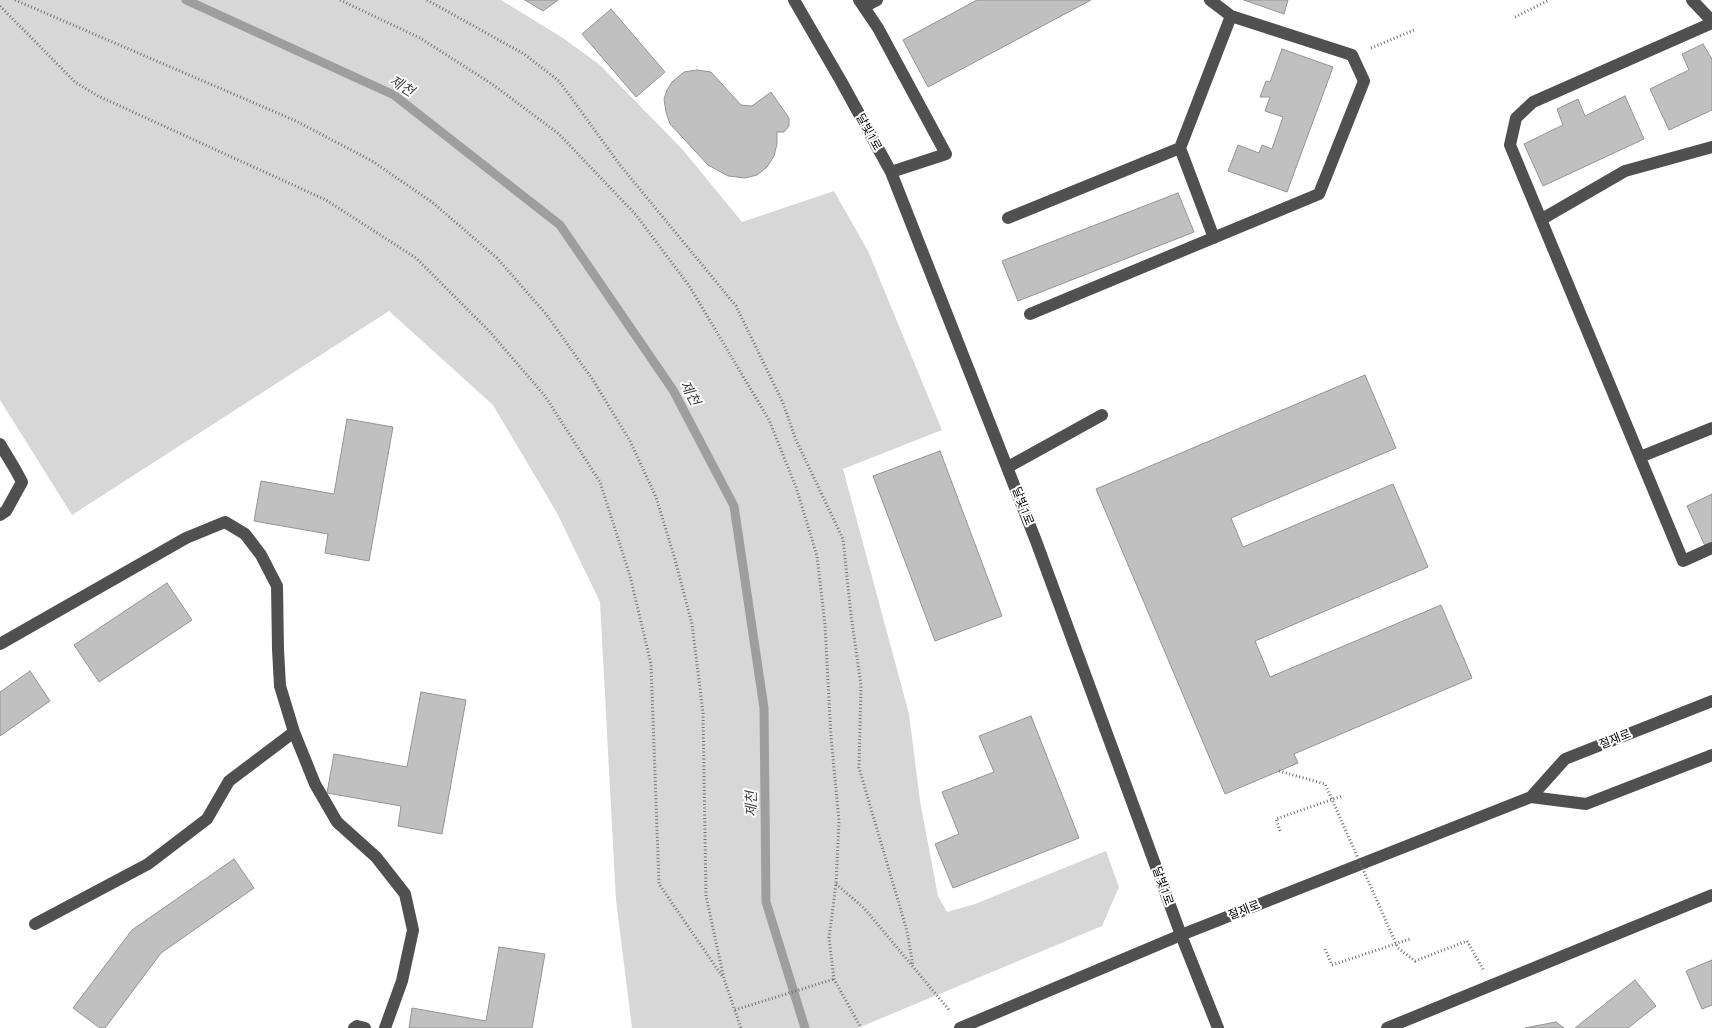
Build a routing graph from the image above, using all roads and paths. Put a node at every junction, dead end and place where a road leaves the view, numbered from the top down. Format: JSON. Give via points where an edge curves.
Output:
{"nodes":[{"id":1,"x":14,"y":0,"type":"edge"},
{"id":2,"x":340,"y":0,"type":"edge"},
{"id":3,"x":427,"y":0,"type":"edge"},
{"id":4,"x":794,"y":0,"type":"edge"},
{"id":5,"x":876,"y":0,"type":"edge"},
{"id":6,"x":1210,"y":0,"type":"edge"},
{"id":7,"x":1549,"y":0,"type":"edge"},
{"id":8,"x":1692,"y":0,"type":"edge"},
{"id":9,"x":862,"y":3,"type":"edge"},
{"id":10,"x":0,"y":6,"type":"edge"},
{"id":11,"x":1231,"y":16,"type":"junction"},
{"id":12,"x":1515,"y":16,"type":"dead end"},
{"id":13,"x":1712,"y":22,"type":"edge"},
{"id":14,"x":1414,"y":30,"type":"dead end"},
{"id":15,"x":1352,"y":55,"type":"junction"},
{"id":16,"x":1712,"y":147,"type":"edge"},
{"id":17,"x":1180,"y":148,"type":"junction"},
{"id":18,"x":891,"y":172,"type":"junction"},
{"id":19,"x":1008,"y":218,"type":"dead end"},
{"id":20,"x":1542,"y":219,"type":"junction"},
{"id":21,"x":1214,"y":238,"type":"junction"},
{"id":22,"x":1030,"y":314,"type":"dead end"},
{"id":23,"x":1102,"y":415,"type":"dead end"},
{"id":24,"x":1712,"y":428,"type":"edge"},
{"id":25,"x":0,"y":444,"type":"edge"},
{"id":26,"x":1640,"y":457,"type":"junction"},
{"id":27,"x":1008,"y":467,"type":"junction"},
{"id":28,"x":0,"y":515,"type":"edge"},
{"id":29,"x":1712,"y":548,"type":"edge"},
{"id":30,"x":0,"y":644,"type":"edge"},
{"id":31,"x":1712,"y":701,"type":"edge"},
{"id":32,"x":294,"y":732,"type":"junction"},
{"id":33,"x":1712,"y":755,"type":"edge"},
{"id":34,"x":1279,"y":771,"type":"dead end"},
{"id":35,"x":1342,"y":796,"type":"dead end"},
{"id":36,"x":1531,"y":797,"type":"junction"},
{"id":37,"x":1332,"y":800,"type":"junction"},
{"id":38,"x":1280,"y":831,"type":"dead end"},
{"id":39,"x":836,"y":884,"type":"junction"},
{"id":40,"x":1712,"y":895,"type":"edge"},
{"id":41,"x":35,"y":924,"type":"dead end"},
{"id":42,"x":1181,"y":935,"type":"junction"},
{"id":43,"x":1410,"y":939,"type":"dead end"},
{"id":44,"x":1396,"y":944,"type":"junction"},
{"id":45,"x":1325,"y":950,"type":"dead end"},
{"id":46,"x":913,"y":966,"type":"junction"},
{"id":47,"x":1484,"y":971,"type":"dead end"},
{"id":48,"x":724,"y":979,"type":"junction"},
{"id":49,"x":834,"y":979,"type":"junction"},
{"id":50,"x":735,"y":1010,"type":"junction"},
{"id":51,"x":962,"y":1027,"type":"edge"},
{"id":52,"x":354,"y":1028,"type":"edge"},
{"id":53,"x":365,"y":1028,"type":"edge"},
{"id":54,"x":385,"y":1028,"type":"edge"},
{"id":55,"x":741,"y":1028,"type":"edge"},
{"id":56,"x":862,"y":1028,"type":"edge"},
{"id":57,"x":1218,"y":1028,"type":"edge"},
{"id":58,"x":1387,"y":1028,"type":"edge"}],
"edges":[{"from":1,"to":48,"type":"path","via":[[296,122],[372,161],[432,202],[497,258],[546,314],[593,380],[630,441],[656,497],[674,556],[692,624],[703,713],[706,896]]},
{"from":2,"to":39,"type":"path","via":[[420,38],[492,84],[559,134],[636,215],[690,287],[769,420],[796,487],[817,556],[840,821]]},
{"from":3,"to":46,"type":"path","via":[[524,54],[559,81],[620,165],[736,306],[843,539],[861,685],[859,768],[907,931]]},
{"from":4,"to":18,"type":"street","name":"달빛1로"},
{"from":5,"to":9,"type":"street"},
{"from":6,"to":11,"type":"street"},
{"from":7,"to":12,"type":"path"},
{"from":8,"to":13,"type":"street"},
{"from":9,"to":18,"type":"street","via":[[946,154]]},
{"from":10,"to":48,"type":"path","via":[[75,82],[98,96],[326,200],[416,258],[490,332],[545,396],[600,482],[643,629],[651,664],[659,884]]},
{"from":11,"to":15,"type":"street"},
{"from":11,"to":17,"type":"street"},
{"from":13,"to":20,"type":"street","via":[[1533,102],[1516,118],[1510,145]]},
{"from":14,"to":15,"type":"path"},
{"from":15,"to":21,"type":"street","via":[[1364,80],[1319,194]]},
{"from":16,"to":20,"type":"street","via":[[1626,171]]},
{"from":17,"to":19,"type":"street"},
{"from":17,"to":21,"type":"street"},
{"from":18,"to":27,"type":"street","name":"달빛1로"},
{"from":20,"to":26,"type":"street"},
{"from":21,"to":22,"type":"street"},
{"from":23,"to":27,"type":"street"},
{"from":24,"to":26,"type":"street"},
{"from":25,"to":28,"type":"street","via":[[22,482],[6,511]]},
{"from":26,"to":29,"type":"street","via":[[1683,561]]},
{"from":27,"to":42,"type":"street","name":"달빛1로"},
{"from":30,"to":32,"type":"street","via":[[186,538],[225,522],[245,534],[277,586],[280,686]]},
{"from":31,"to":36,"type":"street","name":"절재로","via":[[1565,759]]},
{"from":32,"to":41,"type":"street","via":[[229,781],[207,819],[148,864]]},
{"from":32,"to":54,"type":"street","via":[[315,784],[337,822],[376,857],[405,894],[413,930],[402,981]]},
{"from":33,"to":36,"type":"street","name":"절재로","via":[[1586,804]]},
{"from":34,"to":37,"type":"path","bridge":true,"via":[[1326,784]]},
{"from":35,"to":37,"type":"path"},
{"from":36,"to":42,"type":"street","name":"절재로"},
{"from":37,"to":38,"type":"path","via":[[1276,818]]},
{"from":37,"to":44,"type":"path","bridge":true},
{"from":39,"to":46,"type":"path","via":[[864,908]]},
{"from":39,"to":49,"type":"path","via":[[829,938]]},
{"from":40,"to":58,"type":"street"},
{"from":42,"to":51,"type":"street","name":"절재로"},
{"from":42,"to":57,"type":"street","name":"달빛1로"},
{"from":43,"to":44,"type":"path"},
{"from":44,"to":45,"type":"path","via":[[1332,965]]},
{"from":44,"to":47,"type":"path","bridge":true,"via":[[1416,960],[1467,941]]},
{"from":46,"to":51,"type":"path"},
{"from":48,"to":50,"type":"path"},
{"from":49,"to":50,"type":"path"},
{"from":49,"to":56,"type":"path"},
{"from":50,"to":55,"type":"path"},
{"from":52,"to":53,"type":"street"}]}
